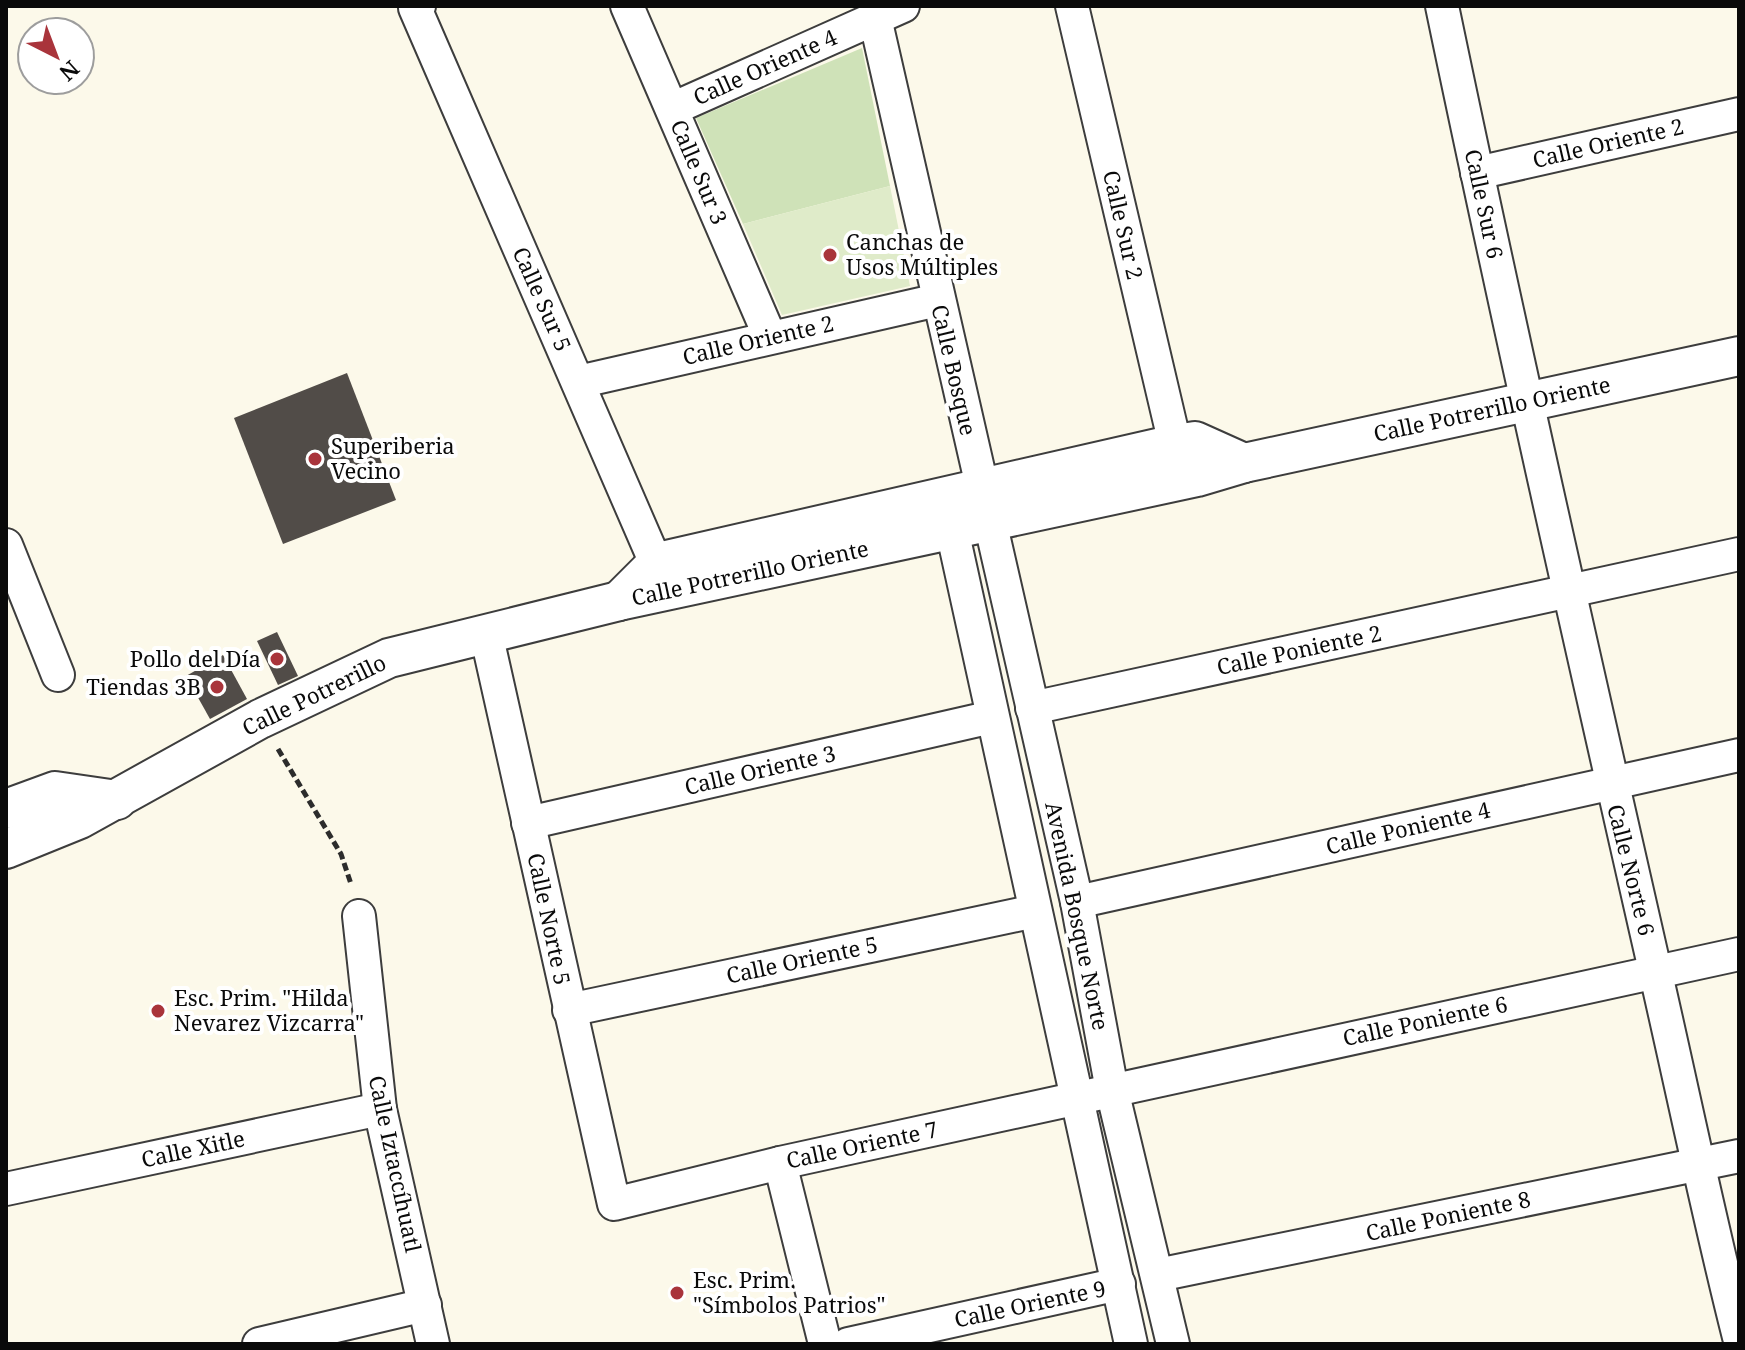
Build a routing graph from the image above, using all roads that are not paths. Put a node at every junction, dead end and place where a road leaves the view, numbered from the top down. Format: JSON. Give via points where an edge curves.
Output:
{"nodes":[{"id":1,"x":627,"y":6,"type":"edge"},
{"id":2,"x":1072,"y":6,"type":"edge"},
{"id":3,"x":1442,"y":6,"type":"edge"},
{"id":4,"x":417,"y":7,"type":"edge"},
{"id":5,"x":889,"y":12,"type":"edge"},
{"id":6,"x":672,"y":109,"type":"junction"},
{"id":7,"x":1739,"y":114,"type":"edge"},
{"id":8,"x":1477,"y":173,"type":"junction"},
{"id":9,"x":938,"y":300,"type":"junction"},
{"id":10,"x":770,"y":337,"type":"junction"},
{"id":11,"x":1739,"y":356,"type":"edge"},
{"id":12,"x":578,"y":382,"type":"junction"},
{"id":13,"x":1527,"y":401,"type":"junction"},
{"id":14,"x":1175,"y":444,"type":"junction"},
{"id":15,"x":1244,"y":463,"type":"junction"},
{"id":16,"x":986,"y":504,"type":"junction"},
{"id":17,"x":949,"y":513,"type":"junction"},
{"id":18,"x":8,"y":554,"type":"edge"},
{"id":19,"x":1739,"y":554,"type":"edge"},
{"id":20,"x":662,"y":576,"type":"junction"},
{"id":21,"x":1567,"y":592,"type":"junction"},
{"id":22,"x":619,"y":601,"type":"joint"},
{"id":23,"x":486,"y":633,"type":"junction"},
{"id":24,"x":58,"y":675,"type":"dead end"},
{"id":25,"x":1032,"y":708,"type":"junction"},
{"id":26,"x":992,"y":717,"type":"junction"},
{"id":27,"x":1739,"y":755,"type":"edge"},
{"id":28,"x":1610,"y":782,"type":"junction"},
{"id":29,"x":117,"y":800,"type":"junction"},
{"id":30,"x":6,"y":809,"type":"edge"},
{"id":31,"x":528,"y":823,"type":"junction"},
{"id":32,"x":6,"y":849,"type":"edge"},
{"id":33,"x":1077,"y":902,"type":"junction"},
{"id":34,"x":1035,"y":911,"type":"junction"},
{"id":35,"x":359,"y":916,"type":"road end"},
{"id":36,"x":1739,"y":954,"type":"edge"},
{"id":37,"x":1655,"y":971,"type":"junction"},
{"id":38,"x":569,"y":1010,"type":"junction"},
{"id":39,"x":1112,"y":1090,"type":"junction"},
{"id":40,"x":1076,"y":1099,"type":"junction"},
{"id":41,"x":380,"y":1109,"type":"junction"},
{"id":42,"x":1739,"y":1156,"type":"edge"},
{"id":43,"x":780,"y":1163,"type":"junction"},
{"id":44,"x":1696,"y":1165,"type":"junction"},
{"id":45,"x":6,"y":1189,"type":"edge"},
{"id":46,"x":614,"y":1204,"type":"joint"},
{"id":47,"x":1158,"y":1275,"type":"junction"},
{"id":48,"x":1119,"y":1284,"type":"junction"},
{"id":49,"x":425,"y":1305,"type":"junction"},
{"id":50,"x":1739,"y":1337,"type":"edge"},
{"id":51,"x":259,"y":1344,"type":"edge"},
{"id":52,"x":433,"y":1344,"type":"edge"},
{"id":53,"x":825,"y":1344,"type":"edge"},
{"id":54,"x":848,"y":1344,"type":"edge"},
{"id":55,"x":1131,"y":1344,"type":"edge"},
{"id":56,"x":1173,"y":1344,"type":"edge"}],
"edges":[{"from":1,"to":6,"type":"street","name":"Calle Sur 3"},
{"from":2,"to":14,"type":"street","name":"Calle Sur 2"},
{"from":3,"to":8,"type":"street","name":"Calle Sur 6"},
{"from":4,"to":12,"type":"street","name":"Calle Sur 5"},
{"from":5,"to":6,"type":"street","name":"Calle Oriente 4"},
{"from":5,"to":9,"type":"street","name":"Calle Bosque"},
{"from":6,"to":10,"type":"street","name":"Calle Sur 3"},
{"from":7,"to":8,"type":"street","name":"Calle Oriente 2"},
{"from":8,"to":13,"type":"street","name":"Calle Sur 6"},
{"from":9,"to":10,"type":"street","name":"Calle Oriente 2"},
{"from":9,"to":16,"type":"street","name":"Calle Bosque"},
{"from":10,"to":12,"type":"street","name":"Calle Oriente 2"},
{"from":11,"to":13,"type":"street","name":"Calle Potrerillo Oriente"},
{"from":12,"to":20,"type":"street","name":"Calle Sur 5"},
{"from":13,"to":15,"type":"street","name":"Calle Potrerillo Oriente"},
{"from":13,"to":21,"type":"street","name":"Calle Norte 6"},
{"from":14,"to":15,"type":"street","name":"Calle Potrerillo Oriente","via":[[1195,441]]},
{"from":14,"to":16,"type":"street","name":"Calle Potrerillo Oriente"},
{"from":15,"to":16,"type":"street","name":"Calle Potrerillo Oriente","via":[[1197,477]]},
{"from":16,"to":17,"type":"street","name":"Calle Potrerillo Oriente"},
{"from":16,"to":25,"type":"street","name":"Avenida Bosque Norte"},
{"from":17,"to":20,"type":"street","name":"Calle Potrerillo Oriente"},
{"from":17,"to":26,"type":"street","name":"Avenida Bosque Norte"},
{"from":18,"to":24,"type":"street"},
{"from":19,"to":21,"type":"street","name":"Calle Poniente 2"},
{"from":20,"to":22,"type":"street","name":"Calle Potrerillo Oriente"},
{"from":21,"to":25,"type":"street","name":"Calle Poniente 2"},
{"from":21,"to":28,"type":"street","name":"Calle Norte 6"},
{"from":22,"to":23,"type":"street","name":"Calle Potrerillo"},
{"from":23,"to":29,"type":"street","name":"Calle Potrerillo","via":[[389,658],[260,719]]},
{"from":23,"to":31,"type":"street","name":"Calle Norte 5"},
{"from":25,"to":33,"type":"street","name":"Avenida Bosque Norte"},
{"from":26,"to":31,"type":"street","name":"Calle Oriente 3"},
{"from":26,"to":34,"type":"street","name":"Avenida Bosque Norte"},
{"from":27,"to":28,"type":"street","name":"Calle Poniente 4"},
{"from":28,"to":33,"type":"street","name":"Calle Poniente 4"},
{"from":28,"to":37,"type":"street","name":"Calle Norte 6"},
{"from":29,"to":30,"type":"street","via":[[55,791]]},
{"from":29,"to":32,"type":"street","name":"Calle Potrerillo"},
{"from":31,"to":38,"type":"street","name":"Calle Norte 5"},
{"from":33,"to":39,"type":"street","name":"Avenida Bosque Norte"},
{"from":34,"to":38,"type":"street","name":"Calle Oriente 5"},
{"from":34,"to":40,"type":"street","name":"Avenida Bosque Norte"},
{"from":35,"to":41,"type":"street","name":"Calle Iztaccíhuatl"},
{"from":36,"to":37,"type":"street","name":"Calle Poniente 6"},
{"from":37,"to":39,"type":"street","name":"Calle Poniente 6"},
{"from":37,"to":44,"type":"street","name":"Calle Norte 6"},
{"from":38,"to":46,"type":"street","name":"Calle Norte 5"},
{"from":39,"to":40,"type":"street","name":"Calle Oriente 7"},
{"from":39,"to":47,"type":"street","name":"Avenida Bosque Norte"},
{"from":40,"to":43,"type":"street","name":"Calle Oriente 7"},
{"from":40,"to":48,"type":"street","name":"Avenida Bosque Norte"},
{"from":41,"to":45,"type":"street","name":"Calle Xitle"},
{"from":41,"to":49,"type":"street","name":"Calle Iztaccíhuatl"},
{"from":42,"to":44,"type":"street","name":"Calle Poniente 8"},
{"from":43,"to":46,"type":"street","name":"Calle Oriente 7"},
{"from":43,"to":53,"type":"street"},
{"from":44,"to":47,"type":"street","name":"Calle Poniente 8"},
{"from":44,"to":50,"type":"street","name":"Calle Norte 6"},
{"from":47,"to":56,"type":"street","name":"Avenida Bosque Norte"},
{"from":48,"to":54,"type":"street","name":"Calle Oriente 9"},
{"from":48,"to":55,"type":"street","name":"Avenida Bosque Norte"},
{"from":49,"to":51,"type":"street"},
{"from":49,"to":52,"type":"street","name":"Calle Iztaccíhuatl"}]}
